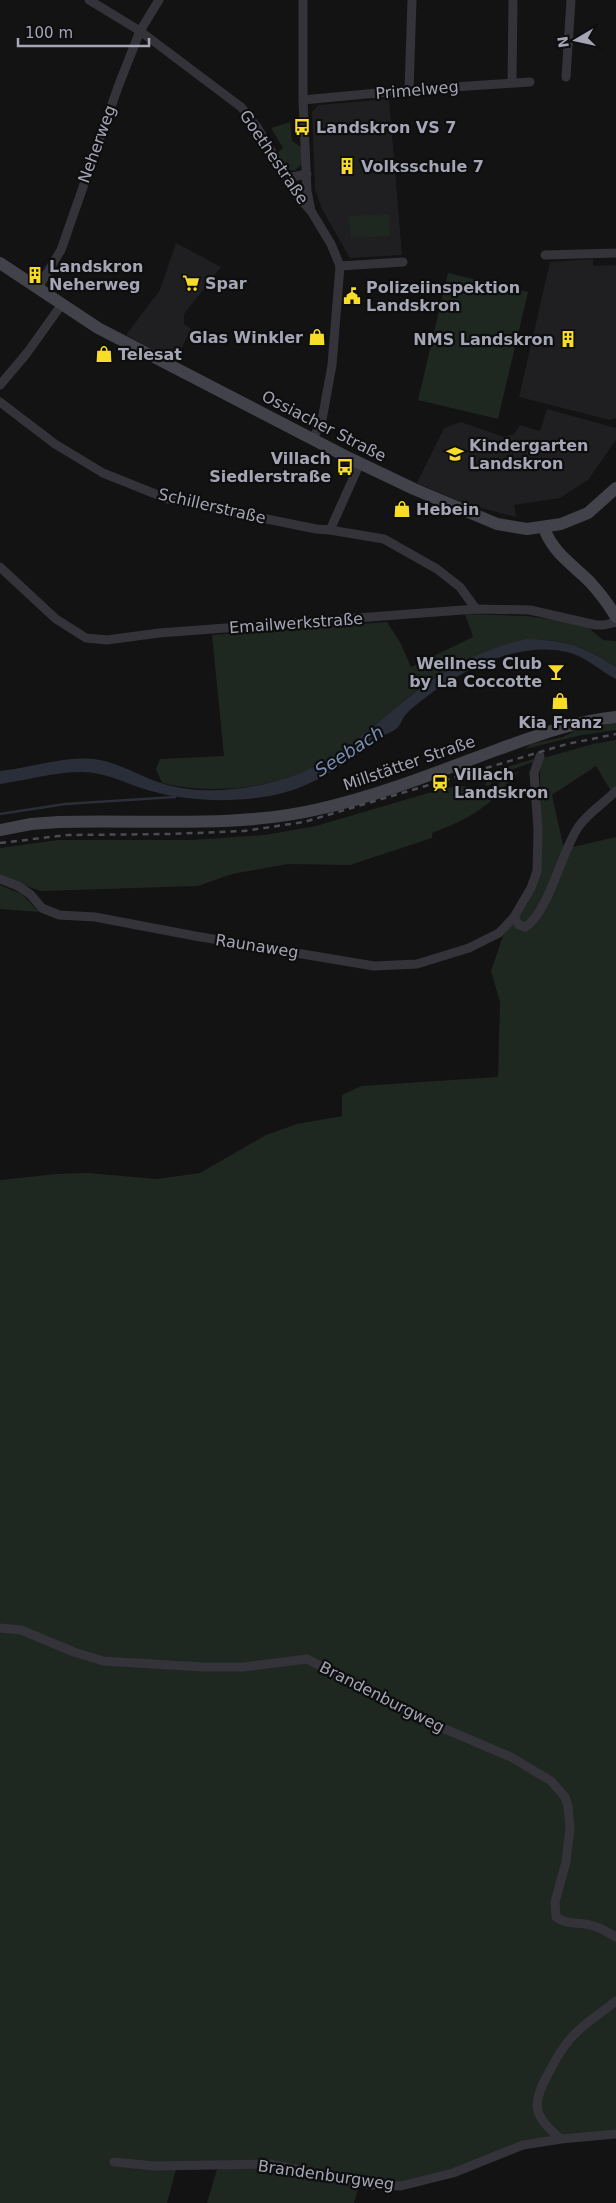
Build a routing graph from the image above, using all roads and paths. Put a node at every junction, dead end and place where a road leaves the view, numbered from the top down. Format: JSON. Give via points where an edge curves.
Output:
{"nodes":[{"id":1,"x":89,"y":0,"type":"edge"},
{"id":2,"x":159,"y":0,"type":"edge"},
{"id":3,"x":303,"y":0,"type":"edge"},
{"id":4,"x":412,"y":0,"type":"edge"},
{"id":5,"x":513,"y":0,"type":"edge"},
{"id":6,"x":571,"y":0,"type":"edge"},
{"id":7,"x":140,"y":31,"type":"junction"},
{"id":8,"x":566,"y":77,"type":"dead end"},
{"id":9,"x":512,"y":82,"type":"junction"},
{"id":10,"x":530,"y":82,"type":"dead end"},
{"id":11,"x":409,"y":90,"type":"junction"},
{"id":12,"x":303,"y":100,"type":"junction"},
{"id":13,"x":307,"y":174,"type":"junction"},
{"id":14,"x":288,"y":178,"type":"junction"},
{"id":15,"x":311,"y":211,"type":"junction"},
{"id":16,"x":616,"y":253,"type":"edge"},
{"id":17,"x":545,"y":255,"type":"dead end"},
{"id":18,"x":403,"y":262,"type":"dead end"},
{"id":19,"x":0,"y":263,"type":"edge"},
{"id":20,"x":340,"y":266,"type":"junction"},
{"id":21,"x":38,"y":288,"type":"junction"},
{"id":22,"x":62,"y":304,"type":"junction"},
{"id":23,"x":0,"y":384,"type":"edge"},
{"id":24,"x":0,"y":402,"type":"edge"},
{"id":25,"x":313,"y":439,"type":"junction"},
{"id":26,"x":360,"y":463,"type":"junction"},
{"id":27,"x":616,"y":488,"type":"edge"},
{"id":28,"x":544,"y":528,"type":"junction"},
{"id":29,"x":330,"y":530,"type":"junction"},
{"id":30,"x":0,"y":567,"type":"edge"},
{"id":31,"x":476,"y":609,"type":"junction"},
{"id":32,"x":616,"y":617,"type":"edge"},
{"id":33,"x":616,"y":622,"type":"edge"},
{"id":34,"x":616,"y":717,"type":"edge"},
{"id":35,"x":540,"y":756,"type":"dead end"},
{"id":36,"x":616,"y":791,"type":"edge"},
{"id":37,"x":0,"y":830,"type":"edge"},
{"id":38,"x":0,"y":879,"type":"edge"},
{"id":39,"x":514,"y":917,"type":"junction"},
{"id":40,"x":0,"y":1628,"type":"edge"},
{"id":41,"x":616,"y":1936,"type":"edge"},
{"id":42,"x":616,"y":2001,"type":"edge"},
{"id":43,"x":616,"y":2134,"type":"edge"},
{"id":44,"x":561,"y":2139,"type":"junction"},
{"id":45,"x":114,"y":2162,"type":"dead end"}],
"edges":[{"from":1,"to":7,"type":"street","name":"Goethestraße"},
{"from":2,"to":7,"type":"street","name":"Neherweg"},
{"from":3,"to":12,"type":"street"},
{"from":4,"to":11,"type":"street"},
{"from":5,"to":9,"type":"street"},
{"from":6,"to":8,"type":"street"},
{"from":7,"to":14,"type":"street","name":"Goethestraße","via":[[241,107]]},
{"from":7,"to":21,"type":"street","name":"Neherweg","via":[[61,250]]},
{"from":9,"to":10,"type":"street","name":"Primelweg"},
{"from":9,"to":11,"type":"street","name":"Primelweg"},
{"from":11,"to":12,"type":"street","name":"Primelweg"},
{"from":12,"to":13,"type":"street"},
{"from":13,"to":14,"type":"street"},
{"from":13,"to":15,"type":"street"},
{"from":14,"to":15,"type":"street","name":"Goethestraße"},
{"from":15,"to":20,"type":"street","name":"Goethestraße"},
{"from":16,"to":17,"type":"street"},
{"from":18,"to":20,"type":"street"},
{"from":19,"to":21,"type":"street","name":"Ossiacher Straße"},
{"from":20,"to":25,"type":"street","via":[[332,365],[322,420]]},
{"from":21,"to":22,"type":"street","name":"Ossiacher Straße"},
{"from":22,"to":23,"type":"street"},
{"from":22,"to":25,"type":"street","name":"Ossiacher Straße","via":[[98,328]]},
{"from":24,"to":29,"type":"street","name":"Schillerstraße","via":[[49,440],[102,473],[168,499]]},
{"from":25,"to":26,"type":"street","name":"Ossiacher Straße"},
{"from":26,"to":28,"type":"street","name":"Ossiacher Straße","via":[[497,524]]},
{"from":26,"to":29,"type":"street"},
{"from":27,"to":28,"type":"street","name":"Ossiacher Straße","via":[[582,517]]},
{"from":28,"to":32,"type":"street","via":[[556,552],[589,581]]},
{"from":29,"to":31,"type":"street","name":"Schillerstraße","via":[[384,539],[437,568],[460,587]]},
{"from":30,"to":31,"type":"street","name":"Emailwerkstraße","via":[[56,619],[86,638]]},
{"from":31,"to":33,"type":"street","name":"Emailwerkstraße","via":[[530,610],[596,625]]},
{"from":34,"to":37,"type":"street","name":"Millstätter Straße","via":[[554,729],[393,788],[290,815],[253,820],[58,822]]},
{"from":35,"to":39,"type":"street","name":"Raunaweg","via":[[534,773],[537,871]]},
{"from":36,"to":39,"type":"street","via":[[579,826],[532,924],[519,926]]},
{"from":38,"to":39,"type":"street","name":"Raunaweg","via":[[18,886],[42,908],[59,915],[95,917],[374,966],[417,964],[469,948],[499,933]]},
{"from":40,"to":41,"type":"street","name":"Brandenburgweg","via":[[21,1630],[103,1660],[243,1667],[307,1659],[431,1723],[511,1757],[551,1781],[565,1797],[568,1806],[570,1828],[566,1862],[555,1902],[556,1917],[564,1923],[588,1924]]},
{"from":42,"to":44,"type":"street","via":[[579,2030],[561,2050],[538,2093],[537,2110],[544,2125]]},
{"from":43,"to":44,"type":"street","name":"Brandenburgweg"},
{"from":44,"to":45,"type":"street","name":"Brandenburgweg","via":[[523,2145],[453,2173],[401,2186],[372,2185],[270,2164],[162,2166]]}]}
